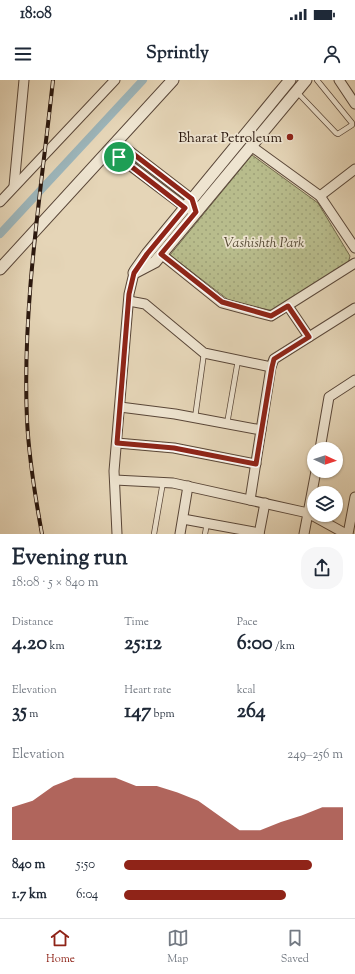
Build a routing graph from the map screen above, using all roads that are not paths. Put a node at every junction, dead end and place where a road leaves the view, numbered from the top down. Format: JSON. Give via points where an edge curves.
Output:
{"nodes":[{"id":1,"x":24,"y":80,"type":"edge"},
{"id":2,"x":115,"y":80,"type":"edge"},
{"id":3,"x":173,"y":80,"type":"edge"},
{"id":4,"x":290,"y":80,"type":"edge"},
{"id":5,"x":306,"y":80,"type":"edge"},
{"id":6,"x":317,"y":80,"type":"edge"},
{"id":7,"x":339,"y":80,"type":"edge"},
{"id":8,"x":296,"y":91,"type":"junction"},
{"id":9,"x":355,"y":104,"type":"edge"},
{"id":10,"x":113,"y":145,"type":"junction"},
{"id":11,"x":251,"y":146,"type":"junction"},
{"id":12,"x":355,"y":169,"type":"edge"},
{"id":13,"x":14,"y":186,"type":"junction"},
{"id":14,"x":320,"y":196,"type":"junction"},
{"id":15,"x":1,"y":199,"type":"edge"},
{"id":16,"x":188,"y":203,"type":"junction"},
{"id":17,"x":196,"y":212,"type":"junction"},
{"id":18,"x":355,"y":248,"type":"edge"},
{"id":19,"x":161,"y":254,"type":"junction"},
{"id":20,"x":355,"y":263,"type":"edge"},
{"id":21,"x":0,"y":269,"type":"edge"},
{"id":22,"x":134,"y":273,"type":"junction"},
{"id":23,"x":129,"y":301,"type":"junction"},
{"id":24,"x":288,"y":306,"type":"junction"},
{"id":25,"x":355,"y":308,"type":"edge"},
{"id":26,"x":309,"y":337,"type":"junction"},
{"id":27,"x":204,"y":353,"type":"junction"},
{"id":28,"x":238,"y":360,"type":"junction"},
{"id":29,"x":272,"y":367,"type":"junction"},
{"id":30,"x":355,"y":380,"type":"edge"},
{"id":31,"x":120,"y":407,"type":"junction"},
{"id":32,"x":195,"y":418,"type":"junction"},
{"id":33,"x":227,"y":424,"type":"junction"},
{"id":34,"x":261,"y":430,"type":"junction"},
{"id":35,"x":321,"y":442,"type":"edge"},
{"id":36,"x":117,"y":443,"type":"junction"},
{"id":37,"x":256,"y":464,"type":"junction"},
{"id":38,"x":115,"y":480,"type":"junction"},
{"id":39,"x":163,"y":482,"type":"junction"},
{"id":40,"x":188,"y":486,"type":"junction"},
{"id":41,"x":250,"y":500,"type":"junction"},
{"id":42,"x":265,"y":503,"type":"junction"},
{"id":43,"x":354,"y":503,"type":"edge"},
{"id":44,"x":307,"y":513,"type":"edge"},
{"id":45,"x":307,"y":518,"type":"edge"},
{"id":46,"x":183,"y":519,"type":"junction"},
{"id":47,"x":325,"y":522,"type":"edge"},
{"id":48,"x":206,"y":523,"type":"junction"},
{"id":49,"x":117,"y":534,"type":"edge"},
{"id":50,"x":154,"y":534,"type":"edge"},
{"id":51,"x":180,"y":534,"type":"edge"},
{"id":52,"x":205,"y":534,"type":"edge"},
{"id":53,"x":259,"y":534,"type":"edge"},
{"id":54,"x":304,"y":534,"type":"edge"},
{"id":55,"x":347,"y":534,"type":"edge"}],
"edges":[{"from":1,"to":13,"type":"street"},
{"from":2,"to":13,"type":"street"},
{"from":3,"to":10,"type":"street"},
{"from":4,"to":16,"type":"street"},
{"from":5,"to":8,"type":"street"},
{"from":6,"to":8,"type":"lane","via":[[352,123],[338,134]]},
{"from":7,"to":9,"type":"street"},
{"from":8,"to":11,"type":"street"},
{"from":10,"to":16,"type":"street","via":[[127,149]]},
{"from":10,"to":21,"type":"street"},
{"from":11,"to":14,"type":"street"},
{"from":11,"to":17,"type":"street"},
{"from":12,"to":14,"type":"street"},
{"from":13,"to":15,"type":"street"},
{"from":14,"to":18,"type":"street"},
{"from":16,"to":17,"type":"street"},
{"from":16,"to":22,"type":"street"},
{"from":17,"to":19,"type":"street"},
{"from":19,"to":22,"type":"street","via":[[155,262]]},
{"from":19,"to":24,"type":"street","via":[[222,302],[271,316]]},
{"from":20,"to":24,"type":"street"},
{"from":22,"to":23,"type":"street"},
{"from":23,"to":27,"type":"street","via":[[145,304]]},
{"from":23,"to":31,"type":"street"},
{"from":24,"to":26,"type":"street"},
{"from":25,"to":26,"type":"street"},
{"from":26,"to":29,"type":"street","via":[[274,359]]},
{"from":27,"to":28,"type":"street"},
{"from":27,"to":32,"type":"lane"},
{"from":28,"to":29,"type":"street"},
{"from":28,"to":33,"type":"lane"},
{"from":29,"to":34,"type":"street"},
{"from":30,"to":35,"type":"street","via":[[329,397]]},
{"from":31,"to":32,"type":"street"},
{"from":31,"to":36,"type":"street"},
{"from":32,"to":33,"type":"street"},
{"from":33,"to":34,"type":"street"},
{"from":34,"to":37,"type":"street"},
{"from":36,"to":37,"type":"street","via":[[174,448]]},
{"from":36,"to":38,"type":"street"},
{"from":37,"to":41,"type":"street"},
{"from":38,"to":39,"type":"street"},
{"from":38,"to":49,"type":"street"},
{"from":39,"to":40,"type":"street"},
{"from":39,"to":50,"type":"lane"},
{"from":40,"to":41,"type":"street"},
{"from":40,"to":46,"type":"street"},
{"from":41,"to":42,"type":"street"},
{"from":42,"to":44,"type":"street"},
{"from":42,"to":53,"type":"street"},
{"from":43,"to":55,"type":"street"},
{"from":45,"to":54,"type":"street"},
{"from":46,"to":48,"type":"street"},
{"from":46,"to":51,"type":"street"},
{"from":47,"to":55,"type":"street"},
{"from":48,"to":52,"type":"lane"},
{"from":48,"to":53,"type":"street"}]}
